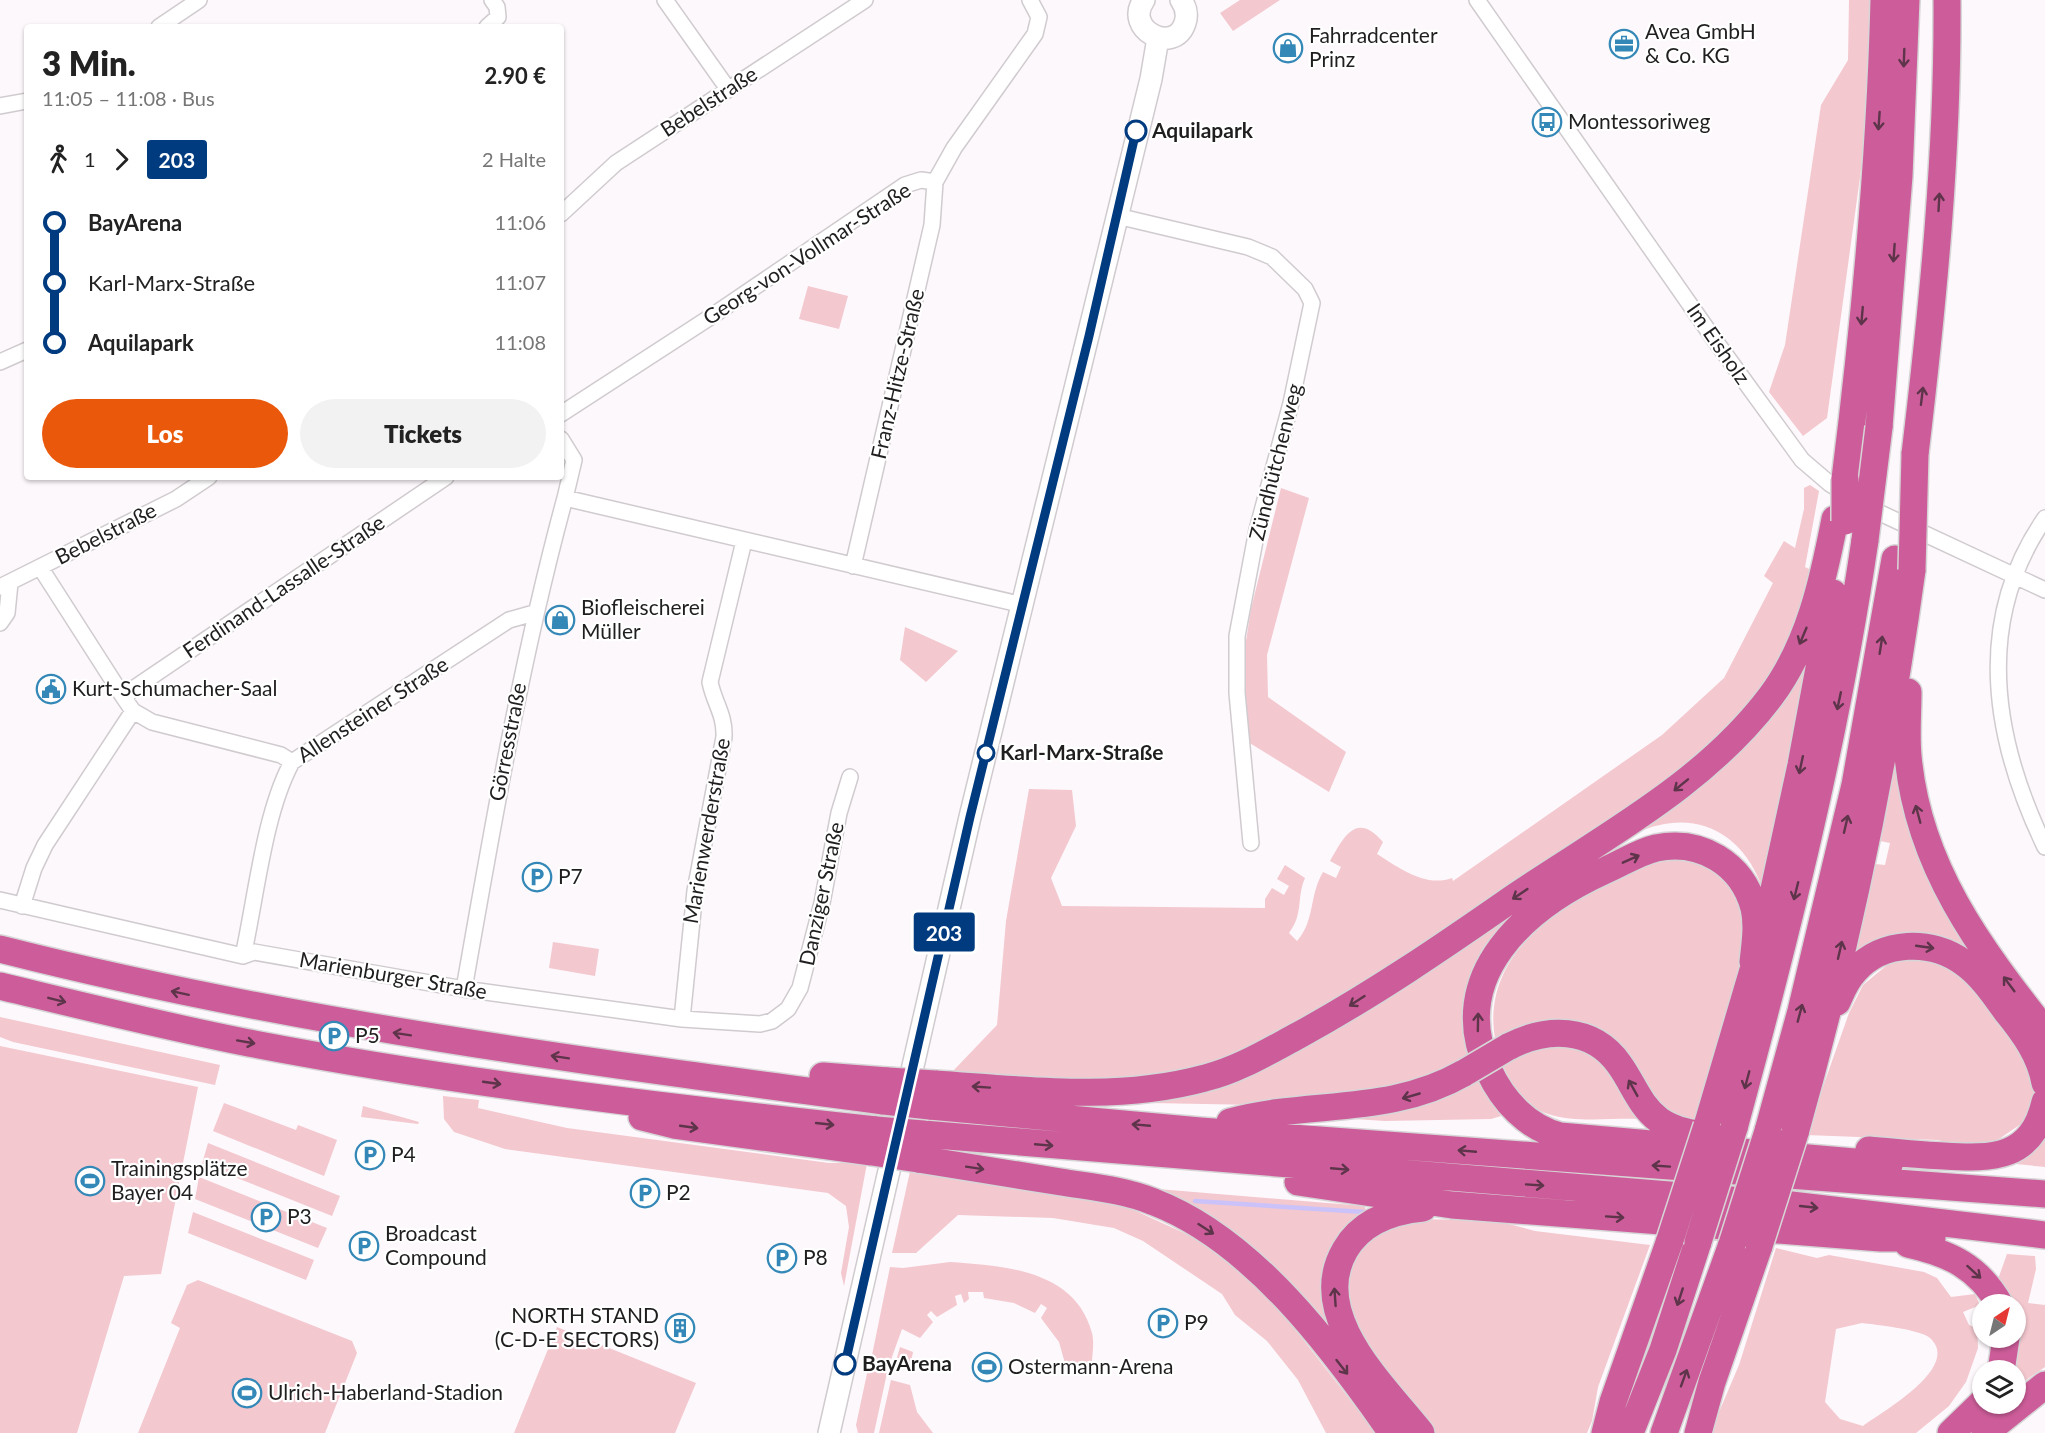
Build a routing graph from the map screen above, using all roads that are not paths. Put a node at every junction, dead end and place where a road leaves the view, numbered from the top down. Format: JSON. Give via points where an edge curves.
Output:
{"nodes":[{"id":1,"x":199,"y":0,"type":"edge"},
{"id":2,"x":492,"y":0,"type":"edge"},
{"id":3,"x":665,"y":0,"type":"edge"},
{"id":4,"x":865,"y":0,"type":"edge"},
{"id":5,"x":1030,"y":0,"type":"edge"},
{"id":6,"x":1144,"y":0,"type":"edge"},
{"id":7,"x":1477,"y":0,"type":"edge"},
{"id":8,"x":1884,"y":0,"type":"edge"},
{"id":9,"x":1906,"y":0,"type":"edge"},
{"id":10,"x":1947,"y":0,"type":"edge"},
{"id":11,"x":1187,"y":2,"type":"edge"},
{"id":12,"x":163,"y":24,"type":"edge"},
{"id":13,"x":490,"y":24,"type":"edge"},
{"id":14,"x":1158,"y":38,"type":"junction"},
{"id":15,"x":728,"y":89,"type":"junction"},
{"id":16,"x":24,"y":101,"type":"edge"},
{"id":17,"x":0,"y":106,"type":"edge"},
{"id":18,"x":935,"y":182,"type":"junction"},
{"id":19,"x":564,"y":211,"type":"edge"},
{"id":20,"x":1117,"y":216,"type":"junction"},
{"id":21,"x":24,"y":351,"type":"edge"},
{"id":22,"x":0,"y":362,"type":"edge"},
{"id":23,"x":564,"y":412,"type":"edge"},
{"id":24,"x":564,"y":444,"type":"edge"},
{"id":25,"x":204,"y":480,"type":"edge"},
{"id":26,"x":442,"y":480,"type":"edge"},
{"id":27,"x":565,"y":498,"type":"junction"},
{"id":28,"x":2045,"y":518,"type":"edge"},
{"id":29,"x":1840,"y":520,"type":"junction"},
{"id":30,"x":744,"y":541,"type":"junction"},
{"id":31,"x":1904,"y":564,"type":"junction"},
{"id":32,"x":854,"y":566,"type":"junction"},
{"id":33,"x":40,"y":567,"type":"junction"},
{"id":34,"x":2013,"y":576,"type":"junction"},
{"id":35,"x":5,"y":585,"type":"edge"},
{"id":36,"x":2045,"y":590,"type":"edge"},
{"id":37,"x":1023,"y":605,"type":"junction"},
{"id":38,"x":534,"y":614,"type":"junction"},
{"id":39,"x":0,"y":623,"type":"edge"},
{"id":40,"x":129,"y":704,"type":"junction"},
{"id":41,"x":292,"y":762,"type":"junction"},
{"id":42,"x":850,"y":777,"type":"dead end"},
{"id":43,"x":1251,"y":843,"type":"dead end"},
{"id":44,"x":2045,"y":847,"type":"edge"},
{"id":45,"x":0,"y":900,"type":"edge"},
{"id":46,"x":22,"y":906,"type":"junction"},
{"id":47,"x":0,"y":950,"type":"edge"},
{"id":48,"x":243,"y":957,"type":"junction"},
{"id":49,"x":1753,"y":962,"type":"junction"},
{"id":50,"x":0,"y":986,"type":"edge"},
{"id":51,"x":464,"y":989,"type":"junction"},
{"id":52,"x":788,"y":1009,"type":"joint"},
{"id":53,"x":682,"y":1019,"type":"junction"},
{"id":54,"x":1825,"y":1028,"type":"junction"},
{"id":55,"x":2045,"y":1031,"type":"edge"},
{"id":56,"x":2045,"y":1083,"type":"edge"},
{"id":57,"x":933,"y":1095,"type":"junction"},
{"id":58,"x":2045,"y":1101,"type":"edge"},
{"id":59,"x":1200,"y":1131,"type":"junction"},
{"id":60,"x":921,"y":1146,"type":"junction"},
{"id":61,"x":1094,"y":1150,"type":"junction"},
{"id":62,"x":2045,"y":1178,"type":"edge"},
{"id":63,"x":2045,"y":1194,"type":"edge"},
{"id":64,"x":1452,"y":1205,"type":"junction"},
{"id":65,"x":2045,"y":1235,"type":"edge"},
{"id":66,"x":1881,"y":1238,"type":"junction"},
{"id":67,"x":2045,"y":1248,"type":"edge"},
{"id":68,"x":1993,"y":1294,"type":"edge"},
{"id":69,"x":1712,"y":1382,"type":"junction"},
{"id":70,"x":2045,"y":1385,"type":"edge"},
{"id":71,"x":1612,"y":1402,"type":"junction"},
{"id":72,"x":1972,"y":1413,"type":"edge"},
{"id":73,"x":829,"y":1433,"type":"edge"},
{"id":74,"x":1392,"y":1433,"type":"edge"},
{"id":75,"x":1421,"y":1433,"type":"edge"},
{"id":76,"x":1595,"y":1433,"type":"edge"},
{"id":77,"x":1605,"y":1433,"type":"edge"},
{"id":78,"x":1630,"y":1433,"type":"edge"},
{"id":79,"x":1664,"y":1433,"type":"edge"},
{"id":80,"x":1689,"y":1433,"type":"edge"},
{"id":81,"x":1698,"y":1433,"type":"edge"},
{"id":82,"x":1951,"y":1433,"type":"edge"},
{"id":83,"x":1985,"y":1433,"type":"edge"}],
"edges":[{"from":1,"to":12,"type":"street"},
{"from":2,"to":13,"type":"street","via":[[498,17]]},
{"from":3,"to":15,"type":"street"},
{"from":4,"to":15,"type":"street","name":"Bebelstraße"},
{"from":5,"to":18,"type":"street","name":"Georg-von-Vollmar-Straße","via":[[1039,17],[1035,34],[954,148]]},
{"from":6,"to":14,"type":"main road","via":[[1138,15],[1141,26]]},
{"from":7,"to":34,"type":"street","name":"Im Eisholz","via":[[1802,460],[1830,484],[1863,504]]},
{"from":8,"to":29,"type":"highway","one_way":true,"bridge":true,"via":[[1881,93]]},
{"from":9,"to":78,"type":"highway","one_way":true,"bridge":true,"via":[[1889,326],[1848,653],[1825,769],[1734,1128],[1663,1350]]},
{"from":31,"to":10,"type":"highway","one_way":true,"bridge":true,"via":[[1934,302]]},
{"from":11,"to":14,"type":"main road","via":[[1184,27],[1177,34]]},
{"from":14,"to":20,"type":"main road"},
{"from":15,"to":19,"type":"street","name":"Bebelstraße","via":[[616,163]]},
{"from":16,"to":17,"type":"street"},
{"from":18,"to":23,"type":"street","name":"Georg-von-Vollmar-Straße","via":[[905,184]]},
{"from":18,"to":32,"type":"street","name":"Franz-Hitze-Straße","via":[[932,225]]},
{"from":20,"to":37,"type":"main road"},
{"from":20,"to":43,"type":"street","name":"Zündhütchenweg","via":[[1248,247],[1272,257],[1305,289],[1312,303],[1291,403],[1257,530],[1237,636],[1237,693]]},
{"from":21,"to":22,"type":"street"},
{"from":24,"to":27,"type":"street","via":[[574,459]]},
{"from":25,"to":33,"type":"street","name":"Bebelstraße","via":[[176,499]]},
{"from":26,"to":40,"type":"street","name":"Ferdinand-Lassalle-Straße","via":[[133,689]]},
{"from":27,"to":30,"type":"street"},
{"from":27,"to":38,"type":"street","name":"Görresstraße"},
{"from":28,"to":34,"type":"street"},
{"from":29,"to":49,"type":"highway","one_way":true,"via":[[1802,765],[1766,926]]},
{"from":29,"to":57,"type":"highway","one_way":true,"via":[[1812,615],[1793,661],[1772,695],[1732,743],[1666,797],[1337,1014],[1256,1059],[1206,1078],[1162,1087],[1102,1094]]},
{"from":30,"to":32,"type":"street"},
{"from":30,"to":53,"type":"street","name":"Marienwerderstraße","via":[[710,682],[725,722],[724,737],[696,881]]},
{"from":54,"to":31,"type":"highway","one_way":true,"via":[[1886,740]]},
{"from":55,"to":31,"type":"highway","one_way":true,"via":[[1956,909],[1919,817],[1907,744]]},
{"from":79,"to":31,"type":"highway","one_way":true,"bridge":true,"via":[[1768,1131],[1801,1011]]},
{"from":32,"to":37,"type":"street"},
{"from":33,"to":35,"type":"street","name":"Bebelstraße"},
{"from":33,"to":40,"type":"street"},
{"from":34,"to":36,"type":"street","name":"Im Eisholz"},
{"from":34,"to":44,"type":"street","via":[[1998,655],[1999,703],[2009,756],[2026,808]]},
{"from":35,"to":39,"type":"street","via":[[7,613]]},
{"from":37,"to":73,"type":"main road","via":[[970,817]]},
{"from":38,"to":41,"type":"street","name":"Allensteiner Straße","via":[[509,620]]},
{"from":38,"to":51,"type":"street","name":"Görresstraße","via":[[498,790]]},
{"from":40,"to":41,"type":"street","via":[[152,722],[280,755]]},
{"from":40,"to":46,"type":"street","name":"Ferdinand-Lassalle-Straße","via":[[49,838]]},
{"from":41,"to":48,"type":"street","name":"Allensteiner Straße","via":[[279,788]]},
{"from":42,"to":52,"type":"street","name":"Danziger Straße","via":[[803,979]]},
{"from":45,"to":46,"type":"street","name":"Marienburger Straße"},
{"from":46,"to":48,"type":"street","name":"Marienburger Straße"},
{"from":57,"to":47,"type":"highway","one_way":true,"bridge":true,"via":[[618,1066],[460,1042],[237,1005]]},
{"from":48,"to":51,"type":"street","name":"Marienburger Straße","via":[[254,952]]},
{"from":62,"to":49,"type":"highway","one_way":true,"via":[[1573,1139],[1547,1133],[1526,1119],[1500,1092],[1487,1066],[1478,1033],[1479,996],[1487,970],[1506,939],[1545,904],[1577,883],[1654,849],[1697,848],[1721,859],[1741,880],[1754,907]]},
{"from":49,"to":71,"type":"highway","bridge":true,"via":[[1671,1240]]},
{"from":50,"to":60,"type":"highway","one_way":true,"bridge":true,"via":[[239,1041],[530,1089],[674,1125]]},
{"from":51,"to":53,"type":"street","name":"Marienburger Straße"},
{"from":52,"to":53,"type":"street","name":"Marienburger Straße","via":[[781,1017],[760,1024]]},
{"from":54,"to":56,"type":"highway","one_way":true,"via":[[1844,986],[1861,965],[1894,948],[1934,948],[1960,960],[1983,982],[2032,1046]]},
{"from":54,"to":69,"type":"highway","bridge":true,"via":[[1759,1246]]},
{"from":59,"to":57,"type":"highway","one_way":true},
{"from":58,"to":59,"type":"highway","one_way":true,"bridge":true,"via":[[2026,1140],[2006,1154],[1986,1158],[1690,1134],[1659,1119],[1640,1100],[1614,1058],[1600,1046],[1584,1037],[1551,1032],[1524,1038],[1444,1084],[1401,1099],[1239,1119]]},
{"from":63,"to":59,"type":"highway","one_way":true},
{"from":60,"to":61,"type":"highway","one_way":true},
{"from":60,"to":74,"type":"highway","one_way":true,"via":[[1118,1191],[1154,1202],[1198,1224],[1227,1243],[1274,1285]]},
{"from":61,"to":64,"type":"highway","via":[[1159,1169],[1281,1180]]},
{"from":61,"to":65,"type":"highway","one_way":true,"via":[[1791,1205]]},
{"from":64,"to":66,"type":"highway","one_way":true},
{"from":75,"to":64,"type":"highway","one_way":true,"via":[[1343,1330],[1334,1300],[1335,1274],[1347,1246],[1367,1226],[1401,1211]]},
{"from":66,"to":67,"type":"highway","via":[[1931,1238]]},
{"from":66,"to":68,"type":"highway","one_way":true,"via":[[1935,1251],[1965,1264]]},
{"from":69,"to":80,"type":"highway"},
{"from":69,"to":81,"type":"highway"},
{"from":70,"to":83,"type":"highway"},
{"from":71,"to":76,"type":"highway"},
{"from":71,"to":77,"type":"highway"},
{"from":72,"to":82,"type":"highway"}]}
